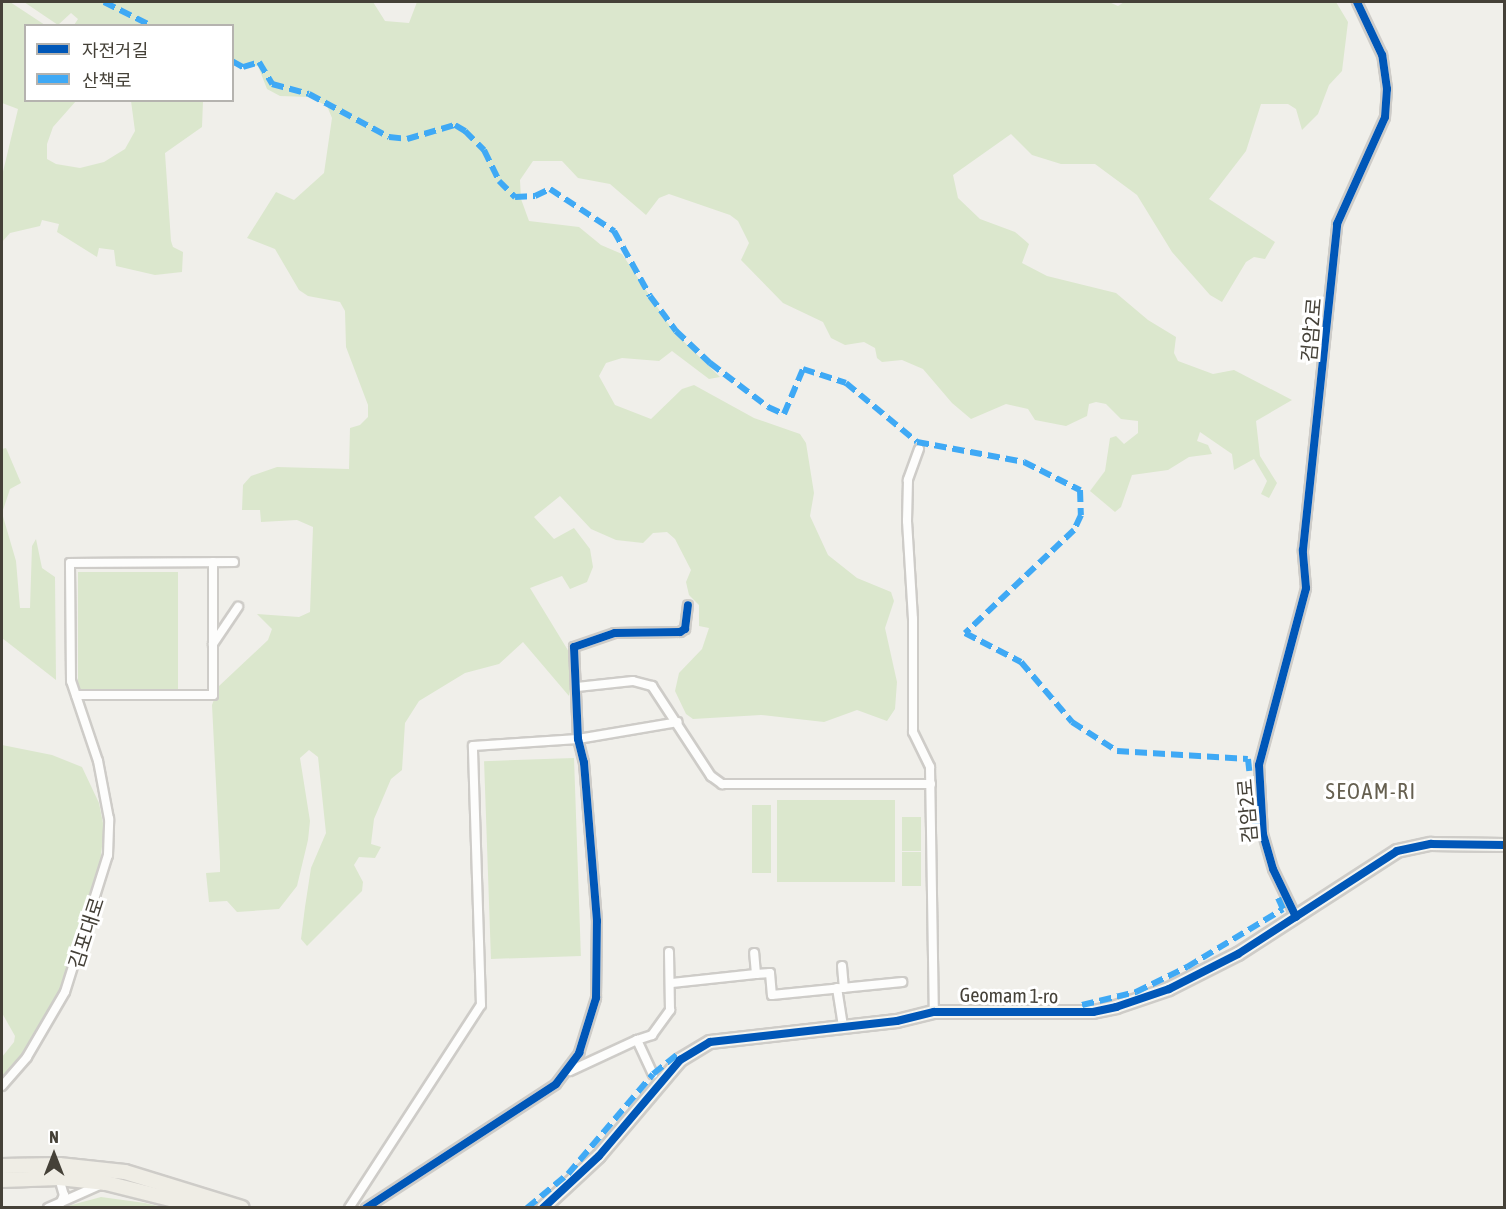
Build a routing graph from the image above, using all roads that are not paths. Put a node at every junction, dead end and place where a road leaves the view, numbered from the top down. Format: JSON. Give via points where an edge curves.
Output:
{"nodes":[{"id":1,"x":1357,"y":2,"type":"edge"},
{"id":2,"x":919,"y":448,"type":"dead end"},
{"id":3,"x":213,"y":562,"type":"junction"},
{"id":4,"x":234,"y":562,"type":"dead end"},
{"id":5,"x":688,"y":604,"type":"dead end"},
{"id":6,"x":238,"y":607,"type":"dead end"},
{"id":7,"x":213,"y":644,"type":"junction"},
{"id":8,"x":577,"y":687,"type":"junction"},
{"id":9,"x":76,"y":695,"type":"junction"},
{"id":10,"x":678,"y":723,"type":"junction"},
{"id":11,"x":578,"y":739,"type":"junction"},
{"id":12,"x":930,"y":784,"type":"junction"},
{"id":13,"x":1504,"y":845,"type":"edge"},
{"id":14,"x":1296,"y":917,"type":"junction"},
{"id":15,"x":669,"y":952,"type":"dead end"},
{"id":16,"x":754,"y":953,"type":"dead end"},
{"id":17,"x":842,"y":966,"type":"dead end"},
{"id":18,"x":756,"y":974,"type":"junction"},
{"id":19,"x":902,"y":982,"type":"dead end"},
{"id":20,"x":672,"y":983,"type":"junction"},
{"id":21,"x":841,"y":988,"type":"junction"},
{"id":22,"x":934,"y":1012,"type":"junction"},
{"id":23,"x":843,"y":1027,"type":"junction"},
{"id":24,"x":637,"y":1040,"type":"junction"},
{"id":25,"x":570,"y":1071,"type":"junction"},
{"id":26,"x":653,"y":1074,"type":"dead end"},
{"id":27,"x":2,"y":1086,"type":"edge"},
{"id":28,"x":2,"y":1166,"type":"edge"},
{"id":29,"x":59,"y":1178,"type":"junction"},
{"id":30,"x":2,"y":1179,"type":"edge"},
{"id":31,"x":106,"y":1183,"type":"junction"},
{"id":32,"x":61,"y":1202,"type":"junction"},
{"id":33,"x":48,"y":1208,"type":"edge"},
{"id":34,"x":206,"y":1208,"type":"edge"},
{"id":35,"x":242,"y":1208,"type":"edge"},
{"id":36,"x":348,"y":1208,"type":"edge"},
{"id":37,"x":366,"y":1208,"type":"edge"},
{"id":38,"x":543,"y":1208,"type":"edge"}],
"edges":[{"from":1,"to":14,"type":"street","name":"검암2로","via":[[1382,55],[1387,89],[1385,117],[1337,224],[1304,550],[1306,588],[1259,765],[1263,834],[1278,881]]},
{"from":2,"to":12,"type":"street","via":[[908,490],[913,732],[927,757]]},
{"from":3,"to":4,"type":"street"},
{"from":3,"to":7,"type":"street"},
{"from":3,"to":9,"type":"street","name":"김포대로","via":[[70,563],[71,681]]},
{"from":5,"to":8,"type":"street","via":[[685,629],[680,632],[615,633],[574,647]]},
{"from":6,"to":7,"type":"street"},
{"from":7,"to":9,"type":"street","via":[[213,695]]},
{"from":8,"to":10,"type":"street","via":[[633,681],[652,686]]},
{"from":8,"to":11,"type":"street"},
{"from":9,"to":27,"type":"street","name":"김포대로","via":[[98,761],[109,819],[104,876],[65,992],[27,1057]]},
{"from":10,"to":11,"type":"street"},
{"from":10,"to":12,"type":"street","via":[[711,776],[722,784]]},
{"from":11,"to":25,"type":"street","via":[[584,763],[593,861],[596,998],[592,1020]]},
{"from":11,"to":36,"type":"street","via":[[472,746],[481,1005]]},
{"from":12,"to":22,"type":"street"},
{"from":13,"to":14,"type":"street","name":"Geomam 1-ro","via":[[1431,844],[1397,851]]},
{"from":14,"to":22,"type":"street","name":"Geomam 1-ro","via":[[1205,971],[1116,1007],[1093,1012]]},
{"from":15,"to":20,"type":"street"},
{"from":16,"to":18,"type":"street"},
{"from":17,"to":21,"type":"street"},
{"from":18,"to":20,"type":"street"},
{"from":18,"to":21,"type":"street","via":[[770,973],[772,995]]},
{"from":19,"to":21,"type":"street"},
{"from":20,"to":24,"type":"street","via":[[670,1010],[663,1023],[652,1035]]},
{"from":21,"to":23,"type":"street"},
{"from":22,"to":23,"type":"street","name":"Geomam 1-ro"},
{"from":23,"to":38,"type":"street","name":"Geomam 1-ro","via":[[731,1038],[693,1050],[667,1074],[587,1169]]},
{"from":24,"to":25,"type":"street"},
{"from":24,"to":26,"type":"street"},
{"from":25,"to":37,"type":"street"},
{"from":28,"to":35,"type":"main road","via":[[125,1172],[211,1195]]},
{"from":29,"to":30,"type":"main road"},
{"from":29,"to":31,"type":"main road"},
{"from":29,"to":32,"type":"street","via":[[64,1195]]},
{"from":31,"to":32,"type":"street"},
{"from":31,"to":34,"type":"main road"},
{"from":32,"to":33,"type":"street"}]}
